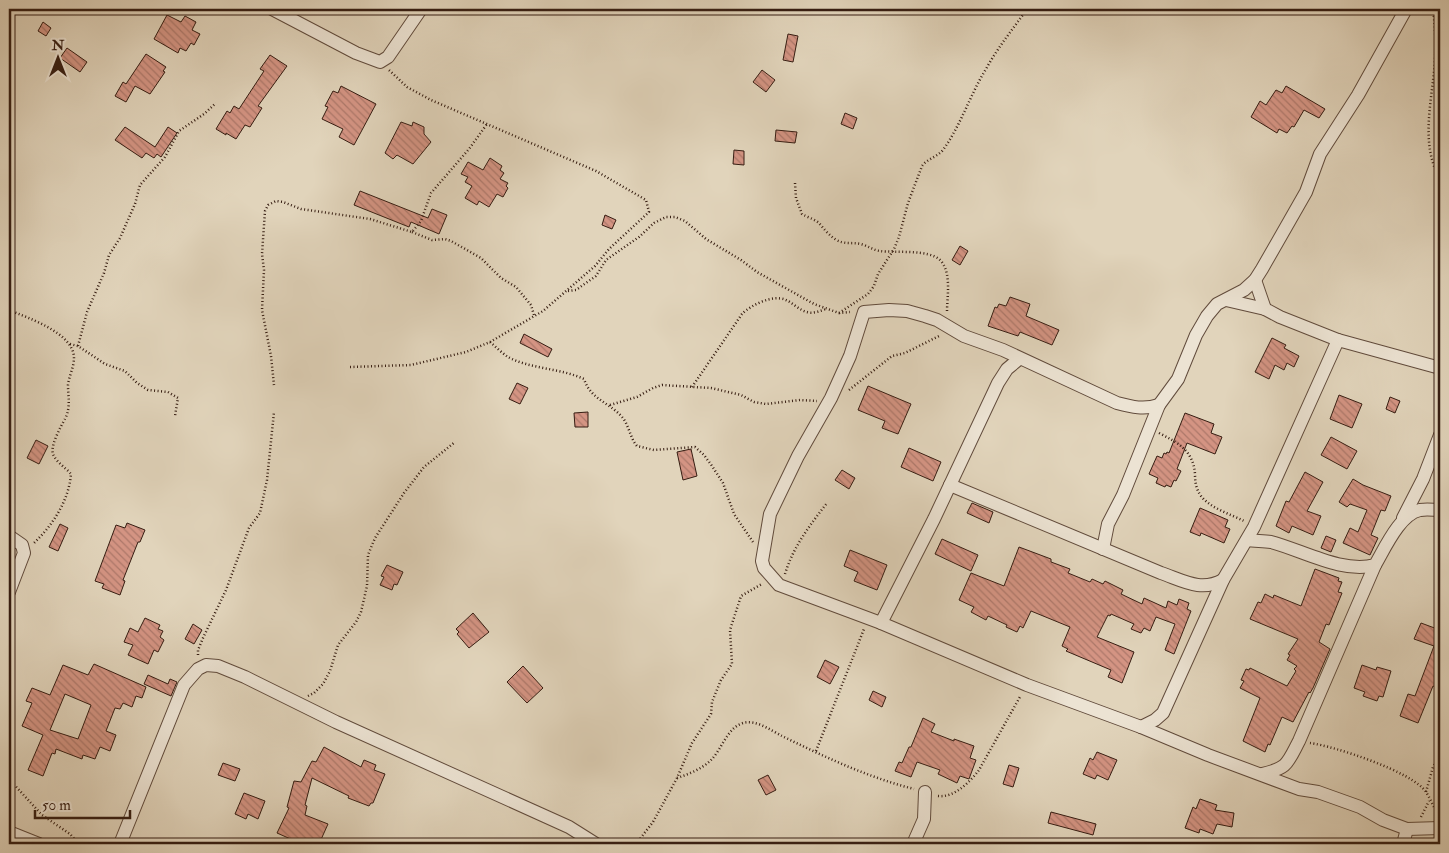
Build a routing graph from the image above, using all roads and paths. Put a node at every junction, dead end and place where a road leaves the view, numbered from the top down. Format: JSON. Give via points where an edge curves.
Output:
{"nodes":[{"id":1,"x":272,"y":9,"type":"edge"},
{"id":2,"x":421,"y":9,"type":"edge"},
{"id":3,"x":1028,"y":9,"type":"edge"},
{"id":4,"x":1406,"y":9,"type":"edge"},
{"id":5,"x":1433,"y":9,"type":"edge"},
{"id":6,"x":380,"y":62,"type":"junction"},
{"id":7,"x":216,"y":103,"type":"dead end"},
{"id":8,"x":486,"y":124,"type":"junction"},
{"id":9,"x":1440,"y":179,"type":"edge"},
{"id":10,"x":795,"y":184,"type":"dead end"},
{"id":11,"x":412,"y":232,"type":"junction"},
{"id":12,"x":893,"y":251,"type":"junction"},
{"id":13,"x":1255,"y":280,"type":"junction"},
{"id":14,"x":566,"y":291,"type":"junction"},
{"id":15,"x":1226,"y":300,"type":"junction"},
{"id":16,"x":828,"y":308,"type":"junction"},
{"id":17,"x":1264,"y":309,"type":"junction"},
{"id":18,"x":9,"y":310,"type":"edge"},
{"id":19,"x":864,"y":312,"type":"junction"},
{"id":20,"x":839,"y":313,"type":"junction"},
{"id":21,"x":534,"y":315,"type":"junction"},
{"id":22,"x":950,"y":328,"type":"junction"},
{"id":23,"x":1338,"y":340,"type":"junction"},
{"id":24,"x":490,"y":342,"type":"junction"},
{"id":25,"x":70,"y":344,"type":"junction"},
{"id":26,"x":78,"y":346,"type":"junction"},
{"id":27,"x":1003,"y":350,"type":"junction"},
{"id":28,"x":1019,"y":358,"type":"junction"},
{"id":29,"x":350,"y":367,"type":"dead end"},
{"id":30,"x":1440,"y":368,"type":"edge"},
{"id":31,"x":1007,"y":369,"type":"junction"},
{"id":32,"x":274,"y":385,"type":"dead end"},
{"id":33,"x":692,"y":387,"type":"junction"},
{"id":34,"x":830,"y":400,"type":"junction"},
{"id":35,"x":610,"y":405,"type":"junction"},
{"id":36,"x":1159,"y":405,"type":"junction"},
{"id":37,"x":274,"y":412,"type":"dead end"},
{"id":38,"x":175,"y":416,"type":"dead end"},
{"id":39,"x":1149,"y":428,"type":"junction"},
{"id":40,"x":1440,"y":435,"type":"edge"},
{"id":41,"x":455,"y":442,"type":"dead end"},
{"id":42,"x":950,"y":484,"type":"junction"},
{"id":43,"x":827,"y":503,"type":"dead end"},
{"id":44,"x":1440,"y":510,"type":"edge"},
{"id":45,"x":1400,"y":523,"type":"junction"},
{"id":46,"x":1254,"y":527,"type":"junction"},
{"id":47,"x":9,"y":536,"type":"edge"},
{"id":48,"x":1248,"y":540,"type":"junction"},
{"id":49,"x":1103,"y":549,"type":"junction"},
{"id":50,"x":24,"y":553,"type":"junction"},
{"id":51,"x":763,"y":557,"type":"junction"},
{"id":52,"x":1376,"y":565,"type":"junction"},
{"id":53,"x":1224,"y":580,"type":"junction"},
{"id":54,"x":777,"y":583,"type":"junction"},
{"id":55,"x":9,"y":592,"type":"edge"},
{"id":56,"x":875,"y":621,"type":"junction"},
{"id":57,"x":198,"y":669,"type":"junction"},
{"id":58,"x":1027,"y":686,"type":"junction"},
{"id":59,"x":296,"y":702,"type":"junction"},
{"id":60,"x":1163,"y":713,"type":"junction"},
{"id":61,"x":1141,"y":727,"type":"junction"},
{"id":62,"x":1165,"y":737,"type":"junction"},
{"id":63,"x":1299,"y":741,"type":"junction"},
{"id":64,"x":816,"y":750,"type":"junction"},
{"id":65,"x":1440,"y":755,"type":"edge"},
{"id":66,"x":1262,"y":774,"type":"junction"},
{"id":67,"x":678,"y":778,"type":"junction"},
{"id":68,"x":9,"y":779,"type":"edge"},
{"id":69,"x":925,"y":792,"type":"junction"},
{"id":70,"x":1426,"y":792,"type":"junction"},
{"id":71,"x":1440,"y":818,"type":"edge"},
{"id":72,"x":1440,"y":828,"type":"edge"},
{"id":73,"x":1407,"y":829,"type":"junction"},
{"id":74,"x":9,"y":832,"type":"edge"},
{"id":75,"x":39,"y":844,"type":"edge"},
{"id":76,"x":79,"y":844,"type":"edge"},
{"id":77,"x":120,"y":844,"type":"edge"},
{"id":78,"x":596,"y":844,"type":"edge"},
{"id":79,"x":636,"y":844,"type":"edge"},
{"id":80,"x":914,"y":844,"type":"edge"},
{"id":81,"x":1403,"y":844,"type":"edge"}],
"edges":[{"from":1,"to":6,"type":"street"},
{"from":2,"to":6,"type":"street","via":[[388,57]]},
{"from":3,"to":12,"type":"path","via":[[985,70],[963,118],[941,152],[922,166]]},
{"from":4,"to":13,"type":"street","via":[[1358,95],[1320,154],[1306,192]]},
{"from":5,"to":9,"type":"path","via":[[1436,59],[1429,154]]},
{"from":6,"to":8,"type":"path","via":[[407,87]]},
{"from":7,"to":26,"type":"path","via":[[179,131],[165,157],[140,185],[135,204],[109,255],[87,312]]},
{"from":8,"to":11,"type":"path","via":[[469,149],[431,192],[421,221]]},
{"from":8,"to":14,"type":"path","via":[[596,171],[646,200],[649,212],[646,216]]},
{"from":10,"to":12,"type":"path","via":[[802,214],[817,222],[837,241]]},
{"from":11,"to":21,"type":"path","via":[[432,240],[451,241],[481,258],[516,287]]},
{"from":11,"to":32,"type":"path","via":[[370,219],[301,209],[282,202],[268,205],[262,254],[262,310]]},
{"from":12,"to":20,"type":"path","via":[[872,290]]},
{"from":12,"to":22,"type":"path","via":[[939,259],[947,277]]},
{"from":13,"to":15,"type":"street"},
{"from":13,"to":17,"type":"street"},
{"from":14,"to":16,"type":"path","via":[[576,290],[596,276],[606,260],[654,223],[675,217],[757,272],[814,304]]},
{"from":14,"to":21,"type":"path"},
{"from":15,"to":17,"type":"street"},
{"from":15,"to":36,"type":"street","via":[[1217,304],[1207,316],[1178,378]]},
{"from":16,"to":20,"type":"path"},
{"from":16,"to":33,"type":"path","via":[[806,312],[785,299],[776,298],[748,308]]},
{"from":17,"to":23,"type":"street"},
{"from":18,"to":25,"type":"path","via":[[43,325]]},
{"from":19,"to":20,"type":"path"},
{"from":19,"to":22,"type":"street","via":[[907,311]]},
{"from":19,"to":34,"type":"street","via":[[850,356]]},
{"from":21,"to":24,"type":"path"},
{"from":22,"to":27,"type":"street"},
{"from":22,"to":34,"type":"path","via":[[905,354],[892,356],[849,390]]},
{"from":23,"to":30,"type":"street"},
{"from":23,"to":46,"type":"street"},
{"from":24,"to":29,"type":"path","via":[[466,352],[411,366]]},
{"from":24,"to":35,"type":"path","via":[[519,361],[584,378],[594,396]]},
{"from":25,"to":26,"type":"path"},
{"from":25,"to":50,"type":"path","via":[[74,359],[68,385],[69,406],[52,451],[71,474],[70,485],[47,530]]},
{"from":26,"to":38,"type":"path","via":[[105,364],[125,371],[148,390],[173,394],[178,398]]},
{"from":27,"to":28,"type":"street"},
{"from":27,"to":31,"type":"street"},
{"from":28,"to":31,"type":"street"},
{"from":28,"to":36,"type":"street","via":[[1117,402],[1135,408]]},
{"from":31,"to":42,"type":"street"},
{"from":33,"to":34,"type":"path","via":[[726,391],[766,404]]},
{"from":33,"to":35,"type":"path","via":[[662,386]]},
{"from":34,"to":51,"type":"street","via":[[770,514]]},
{"from":35,"to":51,"type":"path","via":[[622,417],[637,446],[654,450],[695,447],[704,455],[722,484],[734,514]]},
{"from":36,"to":39,"type":"street"},
{"from":37,"to":57,"type":"path","via":[[260,513],[249,528],[226,590],[198,650]]},
{"from":39,"to":46,"type":"path","via":[[1186,449],[1194,466],[1196,488],[1205,501]]},
{"from":39,"to":49,"type":"street","via":[[1108,524]]},
{"from":40,"to":45,"type":"street","via":[[1424,479]]},
{"from":41,"to":59,"type":"path","via":[[424,468],[374,538],[368,556],[361,612],[338,645],[323,684]]},
{"from":42,"to":49,"type":"street"},
{"from":42,"to":56,"type":"street"},
{"from":43,"to":54,"type":"path","via":[[806,530],[785,574]]},
{"from":44,"to":45,"type":"street","via":[[1418,510]]},
{"from":45,"to":52,"type":"street"},
{"from":46,"to":48,"type":"street"},
{"from":47,"to":50,"type":"street","via":[[22,545]]},
{"from":48,"to":52,"type":"street","via":[[1270,542],[1354,567]]},
{"from":48,"to":53,"type":"street"},
{"from":49,"to":53,"type":"street","via":[[1189,583],[1205,587]]},
{"from":50,"to":55,"type":"street"},
{"from":51,"to":54,"type":"street","via":[[764,568]]},
{"from":52,"to":63,"type":"street"},
{"from":53,"to":60,"type":"street"},
{"from":54,"to":56,"type":"street"},
{"from":54,"to":67,"type":"path","via":[[762,584],[742,596],[730,630],[732,664],[721,680],[711,714],[692,742]]},
{"from":56,"to":58,"type":"street"},
{"from":56,"to":64,"type":"path","via":[[853,655]]},
{"from":57,"to":59,"type":"street","via":[[218,666]]},
{"from":57,"to":77,"type":"street","via":[[184,685]]},
{"from":58,"to":61,"type":"street"},
{"from":58,"to":69,"type":"path","via":[[971,781],[941,797]]},
{"from":59,"to":78,"type":"street","via":[[569,827]]},
{"from":60,"to":61,"type":"street"},
{"from":60,"to":62,"type":"street"},
{"from":61,"to":62,"type":"street"},
{"from":62,"to":66,"type":"street"},
{"from":63,"to":66,"type":"street","via":[[1286,766]]},
{"from":63,"to":70,"type":"path","via":[[1366,759],[1414,782]]},
{"from":64,"to":67,"type":"path","via":[[765,726],[746,722],[735,727],[712,759]]},
{"from":64,"to":69,"type":"path","via":[[830,760],[873,777]]},
{"from":65,"to":70,"type":"path"},
{"from":66,"to":73,"type":"street","via":[[1360,807]]},
{"from":67,"to":79,"type":"path","via":[[653,822]]},
{"from":68,"to":76,"type":"path","via":[[36,809]]},
{"from":69,"to":80,"type":"street","via":[[924,819]]},
{"from":70,"to":71,"type":"path"},
{"from":72,"to":73,"type":"street"},
{"from":73,"to":81,"type":"street"},
{"from":74,"to":75,"type":"street"}]}
